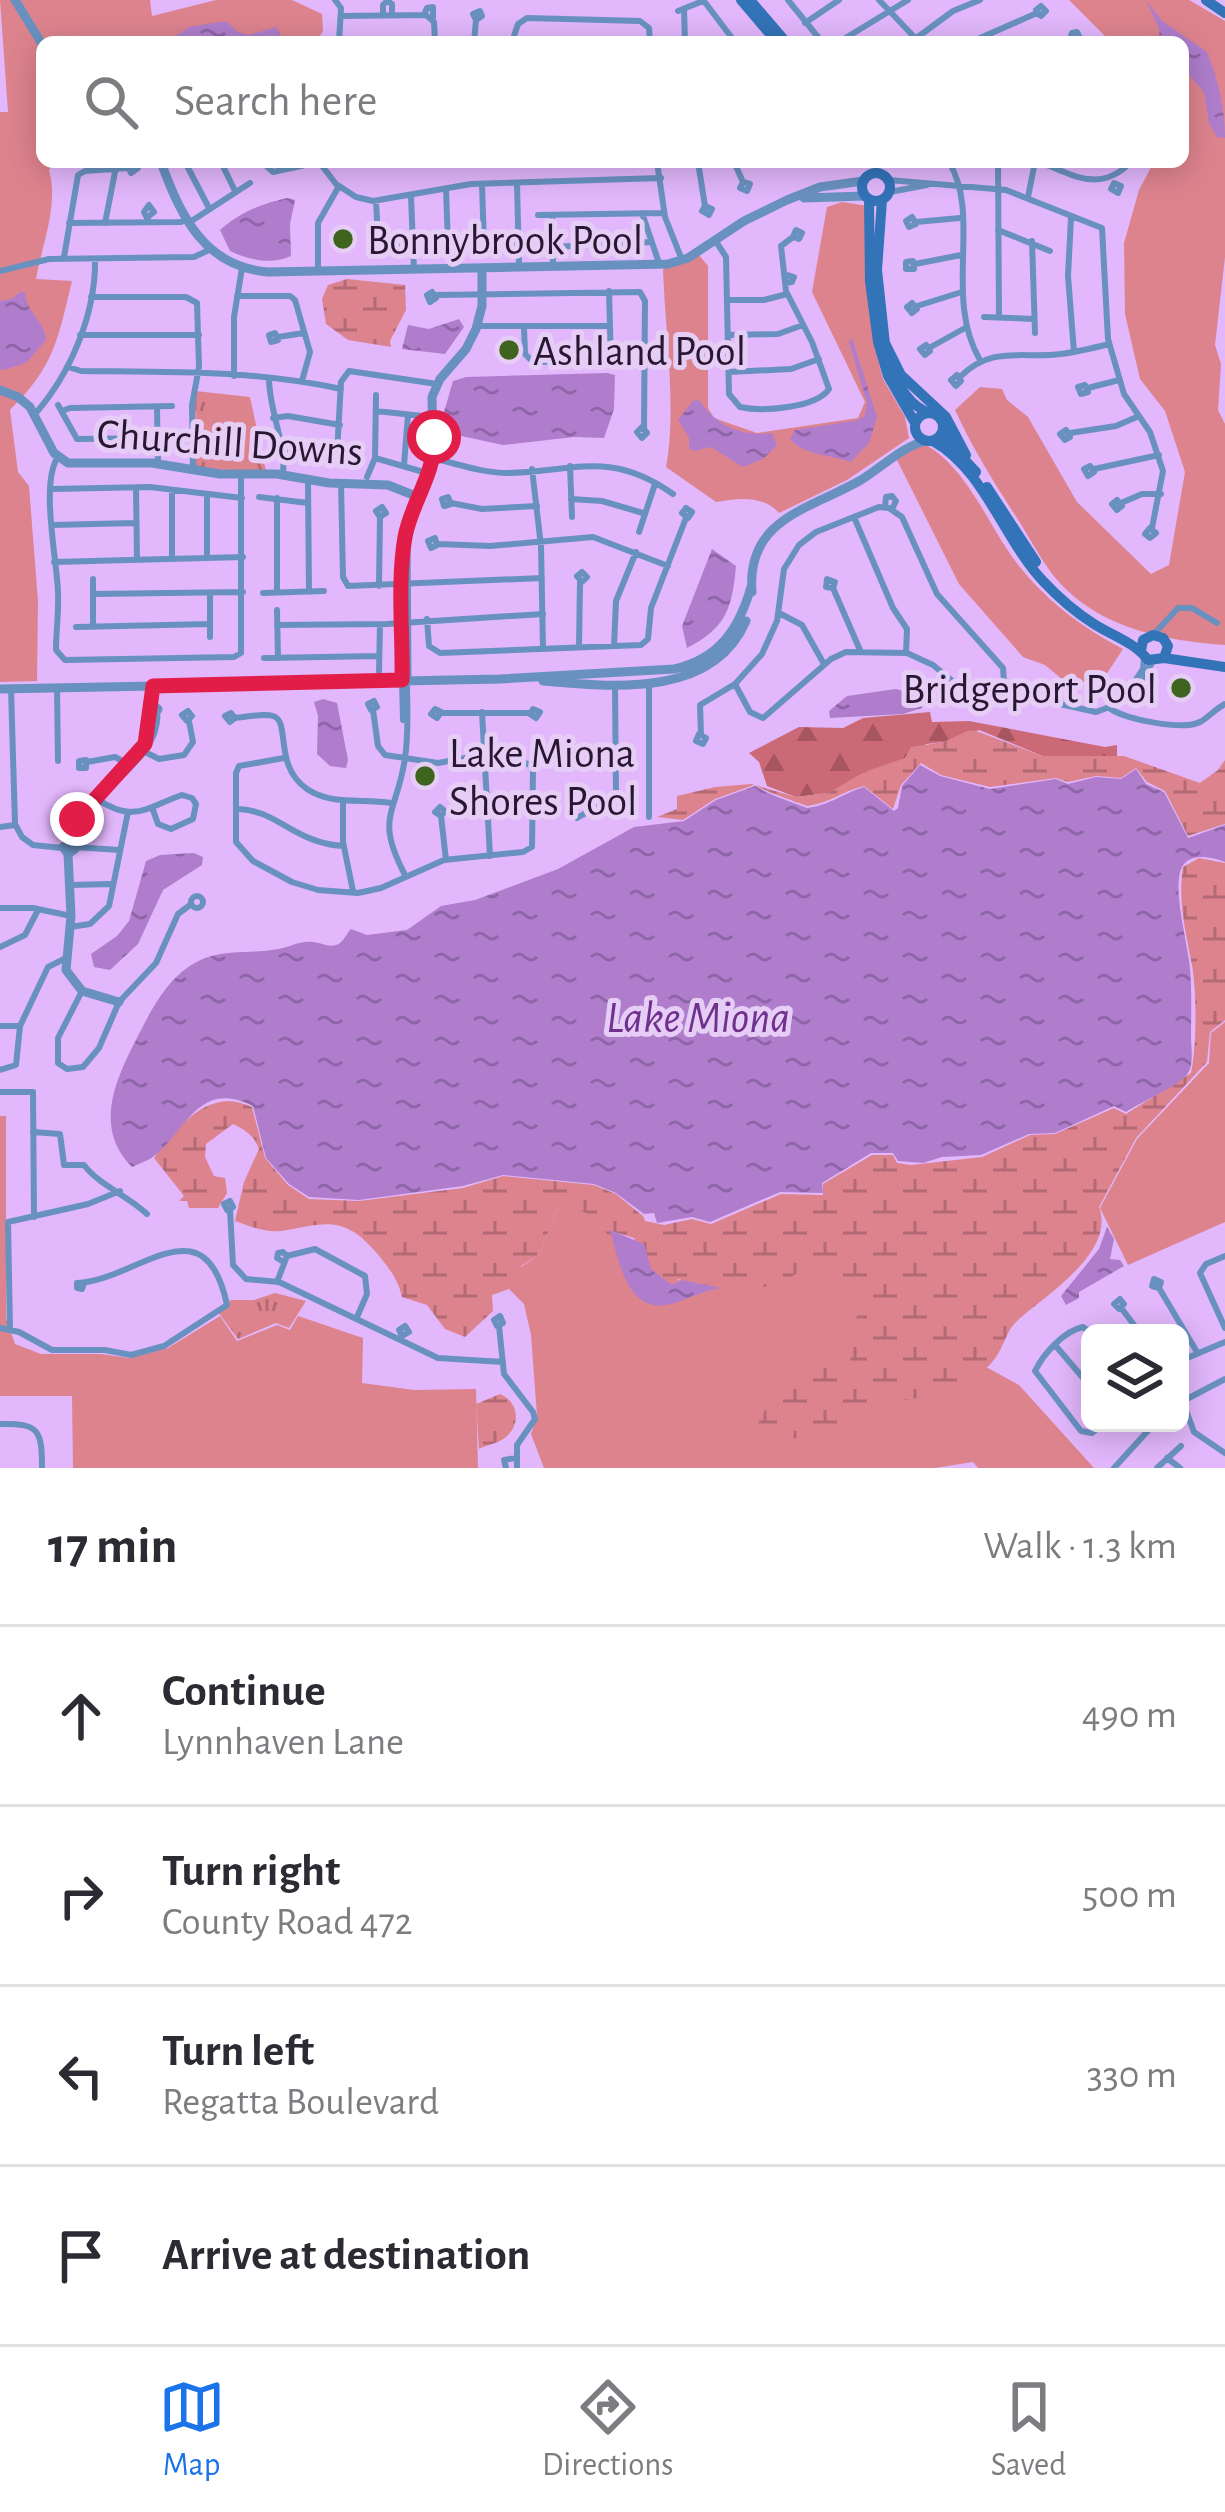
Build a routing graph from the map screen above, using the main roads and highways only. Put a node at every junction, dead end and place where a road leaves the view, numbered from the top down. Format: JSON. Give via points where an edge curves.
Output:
{"nodes":[{"id":1,"x":746,"y":0,"type":"edge"},
{"id":2,"x":1205,"y":0,"type":"edge"},
{"id":3,"x":1217,"y":0,"type":"edge"},
{"id":4,"x":1225,"y":9,"type":"edge"},
{"id":5,"x":772,"y":36,"type":"edge"},
{"id":6,"x":780,"y":36,"type":"edge"},
{"id":7,"x":869,"y":170,"type":"edge"},
{"id":8,"x":880,"y":190,"type":"junction"},
{"id":9,"x":885,"y":343,"type":"junction"},
{"id":10,"x":930,"y":413,"type":"junction"},
{"id":11,"x":943,"y":431,"type":"junction"},
{"id":12,"x":922,"y":434,"type":"junction"},
{"id":13,"x":973,"y":469,"type":"junction"},
{"id":14,"x":1154,"y":648,"type":"junction"},
{"id":15,"x":1225,"y":663,"type":"edge"}],
"edges":[{"from":1,"to":5,"type":"main road"},
{"from":1,"to":6,"type":"main road"},
{"from":2,"to":4,"type":"main road"},
{"from":3,"to":4,"type":"main road"},
{"from":7,"to":8,"type":"main road"},
{"from":7,"to":8,"type":"main road"},
{"from":8,"to":9,"type":"main road"},
{"from":8,"to":12,"type":"main road","via":[[870,281],[878,342],[887,376]]},
{"from":9,"to":10,"type":"main road","via":[[909,400]]},
{"from":9,"to":13,"type":"main road","via":[[901,375],[946,417]]},
{"from":10,"to":11,"type":"main road"},
{"from":10,"to":12,"type":"main road","via":[[922,415]]},
{"from":11,"to":12,"type":"main road"},
{"from":11,"to":13,"type":"main road"},
{"from":12,"to":14,"type":"main road","via":[[969,474],[1042,580],[1089,621]]},
{"from":13,"to":14,"type":"main road","via":[[1063,593]]},
{"from":14,"to":15,"type":"main road"}]}
